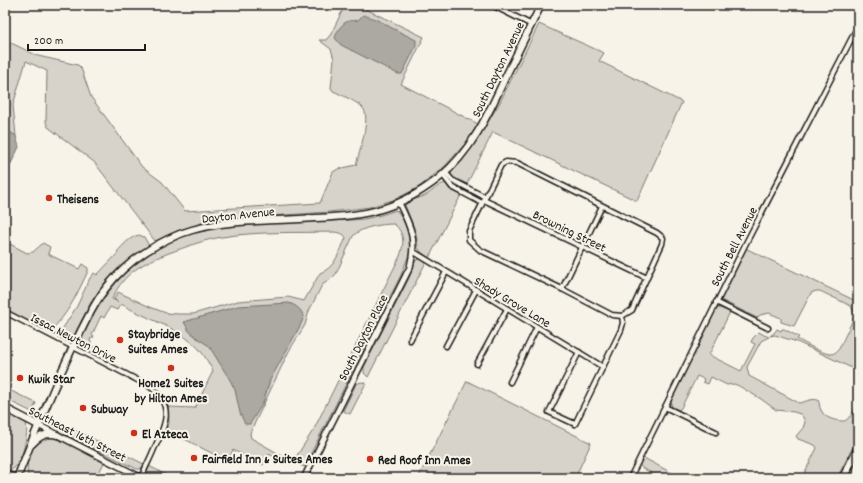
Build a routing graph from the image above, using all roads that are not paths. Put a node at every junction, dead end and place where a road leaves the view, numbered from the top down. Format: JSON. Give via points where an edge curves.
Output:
{"nodes":[{"id":1,"x":492,"y":5,"type":"edge"},
{"id":2,"x":541,"y":5,"type":"edge"},
{"id":3,"x":532,"y":25,"type":"junction"},
{"id":4,"x":858,"y":26,"type":"edge"},
{"id":5,"x":471,"y":142,"type":"joint"},
{"id":6,"x":444,"y":173,"type":"junction"},
{"id":7,"x":484,"y":200,"type":"junction"},
{"id":8,"x":398,"y":203,"type":"junction"},
{"id":9,"x":602,"y":206,"type":"junction"},
{"id":10,"x":583,"y":247,"type":"junction"},
{"id":11,"x":414,"y":252,"type":"junction"},
{"id":12,"x":446,"y":272,"type":"junction"},
{"id":13,"x":647,"y":278,"type":"junction"},
{"id":14,"x":562,"y":289,"type":"junction"},
{"id":15,"x":476,"y":290,"type":"junction"},
{"id":16,"x":716,"y":302,"type":"junction"},
{"id":17,"x":507,"y":309,"type":"junction"},
{"id":18,"x":5,"y":312,"type":"edge"},
{"id":19,"x":622,"y":316,"type":"junction"},
{"id":20,"x":537,"y":327,"type":"junction"},
{"id":21,"x":768,"y":328,"type":"dead end"},
{"id":22,"x":410,"y":340,"type":"dead end"},
{"id":23,"x":446,"y":346,"type":"dead end"},
{"id":24,"x":72,"y":347,"type":"junction"},
{"id":25,"x":579,"y":352,"type":"junction"},
{"id":26,"x":477,"y":364,"type":"dead end"},
{"id":27,"x":603,"y":367,"type":"junction"},
{"id":28,"x":510,"y":382,"type":"dead end"},
{"id":29,"x":665,"y":407,"type":"junction"},
{"id":30,"x":5,"y":408,"type":"edge"},
{"id":31,"x":38,"y":425,"type":"junction"},
{"id":32,"x":716,"y":432,"type":"dead end"},
{"id":33,"x":57,"y":435,"type":"junction"},
{"id":34,"x":858,"y":449,"type":"edge"},
{"id":35,"x":28,"y":451,"type":"junction"},
{"id":36,"x":5,"y":475,"type":"edge"},
{"id":37,"x":17,"y":478,"type":"edge"},
{"id":38,"x":141,"y":478,"type":"edge"},
{"id":39,"x":304,"y":478,"type":"edge"},
{"id":40,"x":630,"y":478,"type":"edge"},
{"id":41,"x":843,"y":478,"type":"edge"}],
"edges":[{"from":1,"to":3,"type":"street"},
{"from":2,"to":3,"type":"main road","name":"South Dayton Avenue"},
{"from":3,"to":5,"type":"main road","name":"South Dayton Avenue"},
{"from":4,"to":16,"type":"street","name":"South Bell Avenue"},
{"from":5,"to":6,"type":"main road","name":"Dayton Avenue"},
{"from":6,"to":7,"type":"street","name":"Browning Street"},
{"from":6,"to":8,"type":"main road","name":"Dayton Avenue","via":[[417,193]]},
{"from":7,"to":9,"type":"street","via":[[506,162],[517,164]]},
{"from":7,"to":10,"type":"street","name":"Browning Street"},
{"from":7,"to":14,"type":"street","via":[[469,231],[469,240],[480,250]]},
{"from":8,"to":11,"type":"street","name":"South Dayton Place","via":[[409,224]]},
{"from":8,"to":24,"type":"main road","name":"Dayton Avenue","via":[[361,214],[212,225],[175,236],[135,260],[111,282],[95,304]]},
{"from":9,"to":10,"type":"street"},
{"from":9,"to":13,"type":"street","via":[[663,238]]},
{"from":10,"to":13,"type":"street","name":"Browning Street"},
{"from":10,"to":14,"type":"street"},
{"from":11,"to":12,"type":"street","name":"Shady Grove Lane"},
{"from":11,"to":39,"type":"street","name":"South Dayton Place","via":[[410,267]]},
{"from":12,"to":15,"type":"street","name":"Shady Grove Lane"},
{"from":12,"to":22,"type":"street"},
{"from":13,"to":19,"type":"street","via":[[632,310]]},
{"from":14,"to":19,"type":"street","via":[[612,315]]},
{"from":15,"to":17,"type":"street","name":"Shady Grove Lane"},
{"from":15,"to":23,"type":"street"},
{"from":16,"to":21,"type":"street"},
{"from":16,"to":29,"type":"street","name":"South Bell Avenue"},
{"from":17,"to":20,"type":"street","name":"Shady Grove Lane"},
{"from":17,"to":26,"type":"street"},
{"from":18,"to":24,"type":"street","name":"Issac Newton Drive"},
{"from":19,"to":27,"type":"street","via":[[621,330]]},
{"from":20,"to":25,"type":"street","name":"Shady Grove Lane"},
{"from":20,"to":28,"type":"street"},
{"from":24,"to":31,"type":"main road","name":"Dayton Avenue"},
{"from":24,"to":38,"type":"street","name":"Issac Newton Drive","via":[[156,390],[162,400],[166,412],[165,424]]},
{"from":25,"to":27,"type":"street","name":"Shady Grove Lane"},
{"from":25,"to":27,"type":"street","via":[[549,412],[575,424]]},
{"from":29,"to":32,"type":"street"},
{"from":29,"to":40,"type":"street","name":"South Bell Avenue"},
{"from":30,"to":31,"type":"main road","name":"Southeast 16th Street"},
{"from":31,"to":33,"type":"street","name":"Southeast 16th Street"},
{"from":31,"to":35,"type":"main road"},
{"from":33,"to":35,"type":"main road","via":[[43,435],[36,439]]},
{"from":33,"to":38,"type":"street","name":"Southeast 16th Street"},
{"from":34,"to":41,"type":"highway"},
{"from":35,"to":37,"type":"main road"},
{"from":36,"to":37,"type":"highway"}]}
